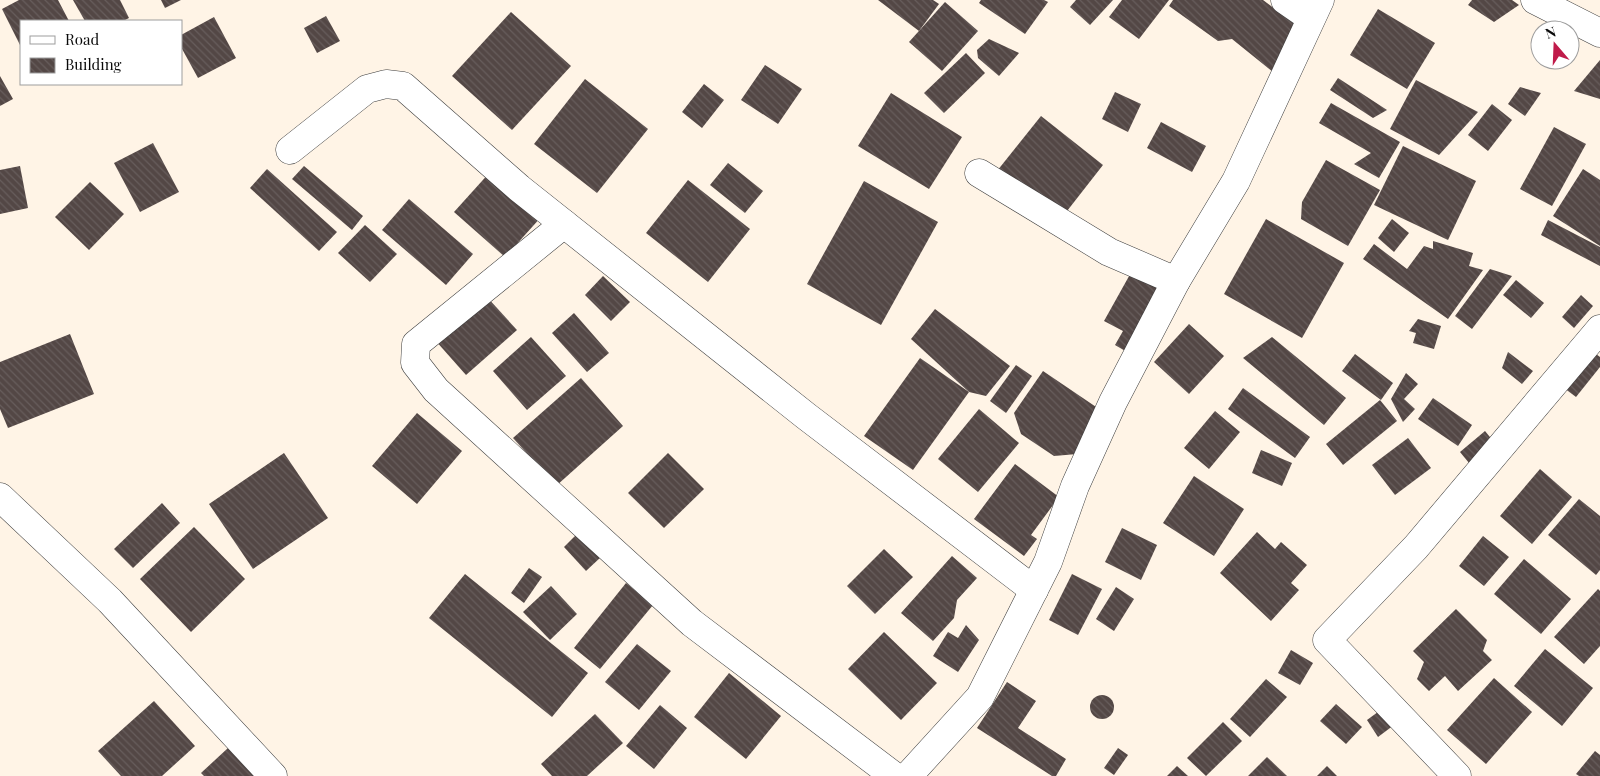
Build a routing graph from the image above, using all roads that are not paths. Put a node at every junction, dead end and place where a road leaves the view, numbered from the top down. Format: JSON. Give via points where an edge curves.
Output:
{"nodes":[{"id":1,"x":1285,"y":0,"type":"edge"},
{"id":2,"x":1535,"y":0,"type":"edge"},
{"id":3,"x":1315,"y":9,"type":"edge"},
{"id":4,"x":1600,"y":33,"type":"edge"},
{"id":5,"x":290,"y":150,"type":"dead end"},
{"id":6,"x":979,"y":173,"type":"dead end"},
{"id":7,"x":564,"y":224,"type":"junction"},
{"id":8,"x":1176,"y":281,"type":"junction"},
{"id":9,"x":1600,"y":329,"type":"edge"},
{"id":10,"x":0,"y":497,"type":"edge"},
{"id":11,"x":1034,"y":590,"type":"junction"},
{"id":12,"x":273,"y":776,"type":"edge"},
{"id":13,"x":894,"y":776,"type":"edge"},
{"id":14,"x":908,"y":776,"type":"edge"},
{"id":15,"x":1458,"y":776,"type":"edge"}],
"edges":[{"from":1,"to":3,"type":"street"},
{"from":2,"to":4,"type":"street"},
{"from":3,"to":8,"type":"street","via":[[1236,182]]},
{"from":5,"to":7,"type":"street","via":[[367,89],[386,84],[403,86]]},
{"from":6,"to":8,"type":"street","via":[[1109,252]]},
{"from":7,"to":11,"type":"street","via":[[806,416]]},
{"from":7,"to":13,"type":"street","via":[[416,344],[415,364],[436,390],[692,623]]},
{"from":8,"to":11,"type":"street","via":[[1075,486],[1048,562]]},
{"from":9,"to":15,"type":"street","via":[[1416,547],[1327,640]]},
{"from":10,"to":12,"type":"street","via":[[110,601]]},
{"from":11,"to":14,"type":"street","via":[[980,697]]}]}
